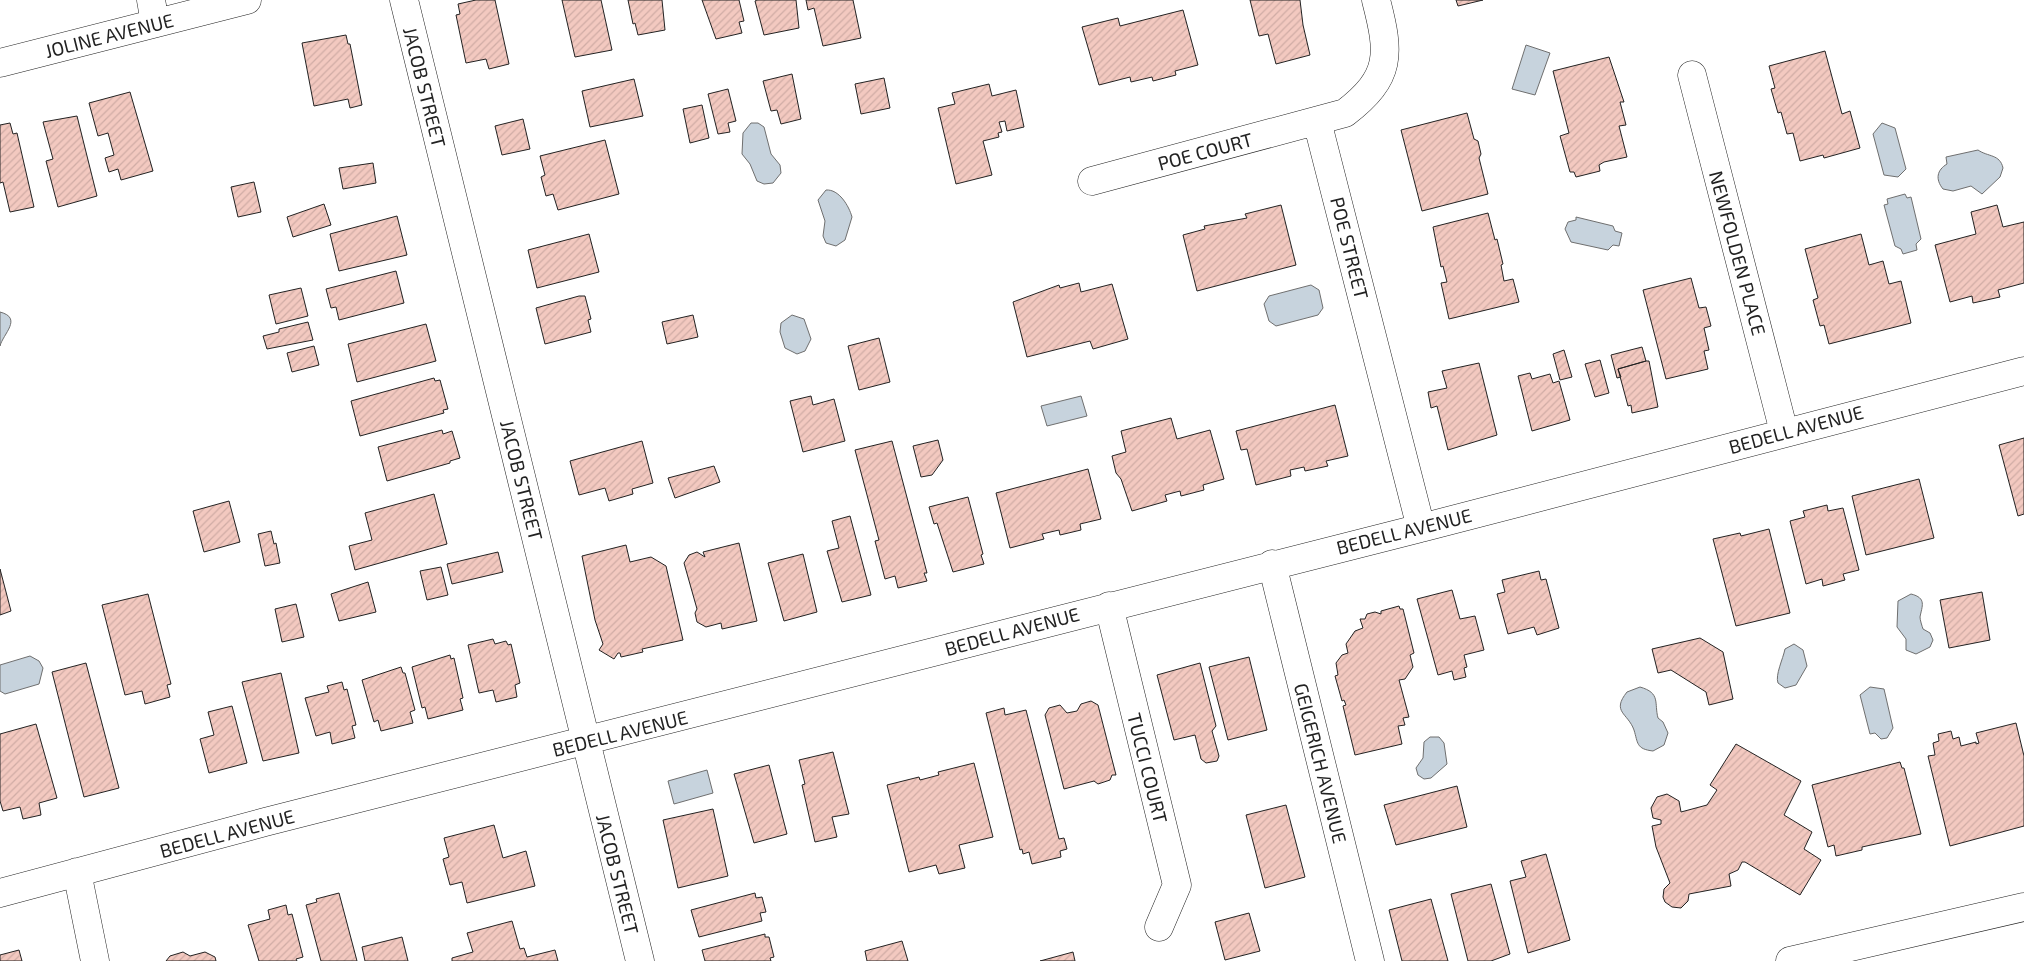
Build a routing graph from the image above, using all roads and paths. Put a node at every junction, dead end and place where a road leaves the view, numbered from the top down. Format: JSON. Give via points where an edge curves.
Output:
{"nodes":[{"id":1,"x":247,"y":0,"type":"edge"},
{"id":2,"x":404,"y":0,"type":"edge"},
{"id":3,"x":1376,"y":0,"type":"edge"},
{"id":4,"x":153,"y":12,"type":"edge"},
{"id":5,"x":0,"y":63,"type":"edge"},
{"id":6,"x":1692,"y":75,"type":"dead end"},
{"id":7,"x":1317,"y":121,"type":"junction"},
{"id":8,"x":1092,"y":181,"type":"dead end"},
{"id":9,"x":2024,"y":371,"type":"edge"},
{"id":10,"x":1784,"y":432,"type":"junction"},
{"id":11,"x":1421,"y":528,"type":"junction"},
{"id":12,"x":1272,"y":564,"type":"junction"},
{"id":13,"x":1109,"y":606,"type":"junction"},
{"id":14,"x":586,"y":742,"type":"junction"},
{"id":15,"x":77,"y":872,"type":"junction"},
{"id":16,"x":0,"y":893,"type":"edge"},
{"id":17,"x":2024,"y":907,"type":"edge"},
{"id":18,"x":1159,"y":927,"type":"dead end"},
{"id":19,"x":1800,"y":960,"type":"edge"},
{"id":20,"x":95,"y":961,"type":"edge"},
{"id":21,"x":640,"y":961,"type":"edge"},
{"id":22,"x":1370,"y":961,"type":"edge"}],
"edges":[{"from":1,"to":4,"type":"street","name":"JOLINE AVENUE"},
{"from":2,"to":14,"type":"street","name":"JACOB STREET"},
{"from":3,"to":7,"type":"street","via":[[1386,48],[1380,74],[1366,97],[1345,113]]},
{"from":4,"to":5,"type":"street","name":"JOLINE AVENUE"},
{"from":6,"to":10,"type":"street","name":"NEWFOLDEN PLACE"},
{"from":7,"to":8,"type":"street","name":"POE COURT"},
{"from":7,"to":11,"type":"street","name":"POE STREET"},
{"from":9,"to":10,"type":"street","name":"BEDELL AVENUE"},
{"from":10,"to":11,"type":"street","name":"BEDELL AVENUE"},
{"from":11,"to":12,"type":"street","name":"BEDELL AVENUE"},
{"from":12,"to":13,"type":"street","name":"BEDELL AVENUE"},
{"from":12,"to":22,"type":"street","name":"GEIGERICH AVENUE"},
{"from":13,"to":14,"type":"street","name":"BEDELL AVENUE"},
{"from":13,"to":18,"type":"street","name":"TUCCI COURT","via":[[1177,885]]},
{"from":14,"to":15,"type":"street","name":"BEDELL AVENUE"},
{"from":14,"to":21,"type":"street","name":"JACOB STREET"},
{"from":15,"to":16,"type":"street","name":"BEDELL AVENUE"},
{"from":15,"to":20,"type":"street"},
{"from":17,"to":19,"type":"street"}]}
